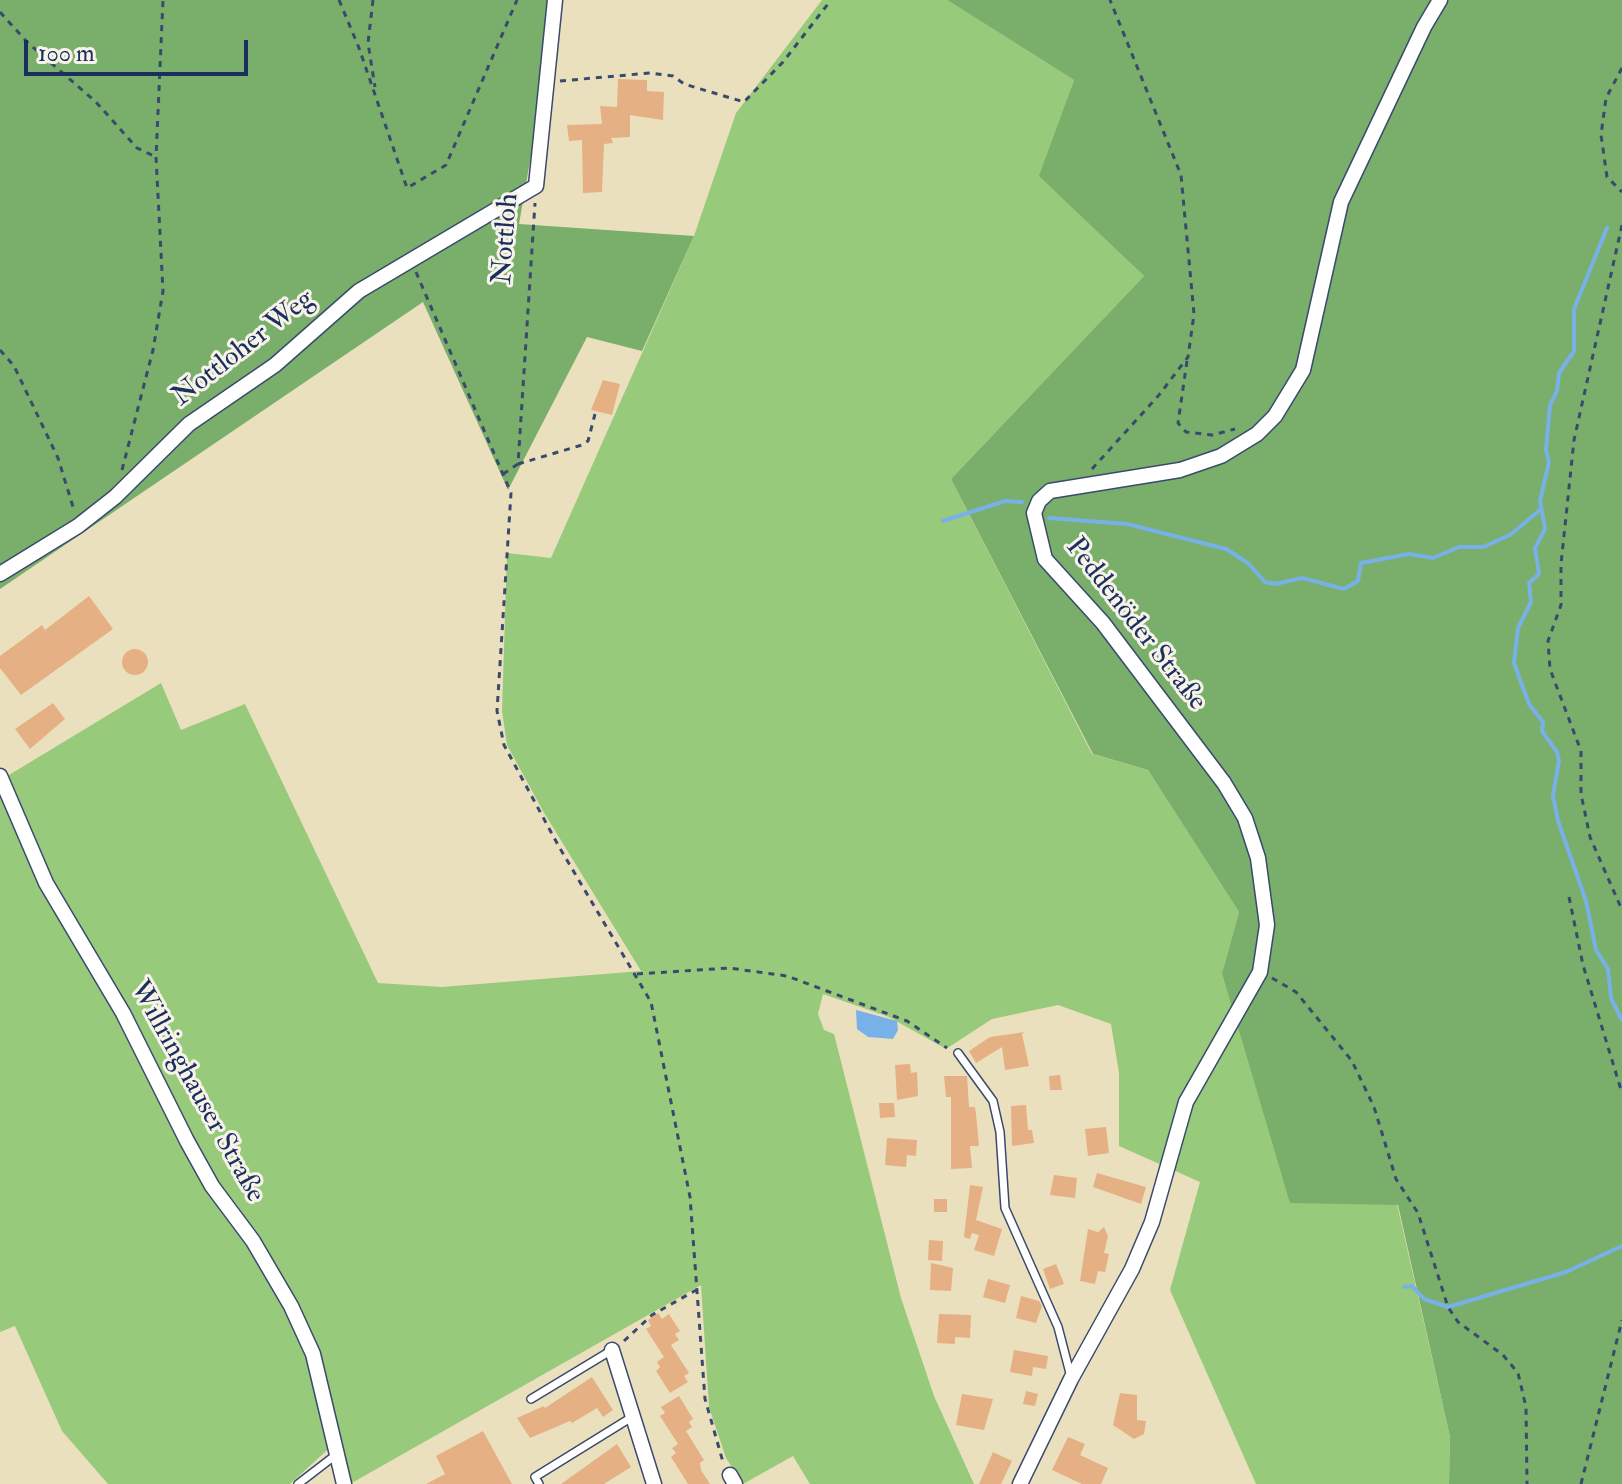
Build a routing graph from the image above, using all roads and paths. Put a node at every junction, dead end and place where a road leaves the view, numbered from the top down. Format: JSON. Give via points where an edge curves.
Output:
{"nodes":[{"id":1,"x":163,"y":0,"type":"edge"},
{"id":2,"x":339,"y":0,"type":"edge"},
{"id":3,"x":373,"y":0,"type":"edge"},
{"id":4,"x":517,"y":0,"type":"edge"},
{"id":5,"x":555,"y":0,"type":"edge"},
{"id":6,"x":831,"y":0,"type":"edge"},
{"id":7,"x":1110,"y":0,"type":"edge"},
{"id":8,"x":1440,"y":0,"type":"edge"},
{"id":9,"x":0,"y":12,"type":"edge"},
{"id":10,"x":1622,"y":68,"type":"edge"},
{"id":11,"x":548,"y":83,"type":"junction"},
{"id":12,"x":377,"y":99,"type":"junction"},
{"id":13,"x":156,"y":157,"type":"junction"},
{"id":14,"x":536,"y":186,"type":"junction"},
{"id":15,"x":1622,"y":192,"type":"edge"},
{"id":16,"x":1622,"y":225,"type":"edge"},
{"id":17,"x":410,"y":258,"type":"junction"},
{"id":18,"x":0,"y":350,"type":"edge"},
{"id":19,"x":1188,"y":357,"type":"junction"},
{"id":20,"x":595,"y":414,"type":"dead end"},
{"id":21,"x":1243,"y":427,"type":"dead end"},
{"id":22,"x":518,"y":464,"type":"junction"},
{"id":23,"x":503,"y":474,"type":"junction"},
{"id":24,"x":1078,"y":484,"type":"junction"},
{"id":25,"x":115,"y":497,"type":"junction"},
{"id":26,"x":78,"y":526,"type":"junction"},
{"id":27,"x":0,"y":574,"type":"edge"},
{"id":28,"x":0,"y":776,"type":"edge"},
{"id":29,"x":1569,"y":897,"type":"dead end"},
{"id":30,"x":1622,"y":910,"type":"edge"},
{"id":31,"x":1260,"y":972,"type":"junction"},
{"id":32,"x":637,"y":974,"type":"junction"},
{"id":33,"x":958,"y":1053,"type":"joint"},
{"id":34,"x":1622,"y":1093,"type":"edge"},
{"id":35,"x":698,"y":1289,"type":"junction"},
{"id":36,"x":1622,"y":1320,"type":"edge"},
{"id":37,"x":612,"y":1350,"type":"junction"},
{"id":38,"x":1071,"y":1379,"type":"junction"},
{"id":39,"x":531,"y":1399,"type":"dead end"},
{"id":40,"x":632,"y":1416,"type":"junction"},
{"id":41,"x":337,"y":1454,"type":"junction"},
{"id":42,"x":733,"y":1480,"type":"edge"},
{"id":43,"x":298,"y":1484,"type":"edge"},
{"id":44,"x":344,"y":1484,"type":"edge"},
{"id":45,"x":539,"y":1484,"type":"edge"},
{"id":46,"x":654,"y":1484,"type":"edge"},
{"id":47,"x":1020,"y":1484,"type":"edge"},
{"id":48,"x":1527,"y":1484,"type":"edge"},
{"id":49,"x":1581,"y":1484,"type":"edge"}],
"edges":[{"from":1,"to":13,"type":"path"},
{"from":2,"to":12,"type":"path"},
{"from":3,"to":12,"type":"path","via":[[368,43]]},
{"from":4,"to":12,"type":"path","via":[[446,165],[407,188]]},
{"from":5,"to":11,"type":"street","name":"Nottloh"},
{"from":6,"to":11,"type":"path","via":[[744,102],[650,73]]},
{"from":7,"to":19,"type":"path","via":[[1181,175],[1194,314]]},
{"from":8,"to":24,"type":"street","name":"Peddenöder Straße","via":[[1341,202],[1303,370],[1275,416],[1221,456],[1180,470]]},
{"from":9,"to":13,"type":"path","via":[[137,148]]},
{"from":10,"to":15,"type":"path","via":[[1606,98],[1601,135],[1607,177]]},
{"from":11,"to":14,"type":"street","name":"Nottloh"},
{"from":13,"to":25,"type":"path","via":[[163,291]]},
{"from":14,"to":17,"type":"street","name":"Nottloher Weg"},
{"from":14,"to":22,"type":"path","name":"Nottloh"},
{"from":16,"to":30,"type":"path","via":[[1574,440],[1561,605],[1548,641],[1550,669],[1581,751],[1581,794],[1590,837]]},
{"from":17,"to":23,"type":"path"},
{"from":17,"to":25,"type":"street","name":"Nottloher Weg","via":[[359,291],[275,365],[189,424]]},
{"from":18,"to":26,"type":"path","via":[[14,366],[58,458]]},
{"from":19,"to":21,"type":"path","via":[[1178,423],[1186,432],[1212,435]]},
{"from":19,"to":24,"type":"path"},
{"from":20,"to":22,"type":"path","via":[[582,445]]},
{"from":22,"to":23,"type":"path"},
{"from":23,"to":32,"type":"path","via":[[511,493],[497,711],[504,745]]},
{"from":24,"to":31,"type":"street","name":"Peddenöder Straße","via":[[1050,491],[1039,501],[1034,513],[1045,559],[1103,623],[1245,818],[1258,858],[1267,925]]},
{"from":25,"to":26,"type":"street","name":"Nottloher Weg"},
{"from":26,"to":27,"type":"street","name":"Nottloher Weg"},
{"from":28,"to":41,"type":"street","name":"Willringhauser Straße","via":[[46,883],[123,1013],[194,1153],[291,1306],[313,1354]]},
{"from":29,"to":34,"type":"path","via":[[1583,965]]},
{"from":31,"to":38,"type":"street","name":"Peddenöder Straße","via":[[1186,1102],[1152,1222]]},
{"from":31,"to":48,"type":"path","via":[[1296,992],[1352,1061],[1374,1107],[1396,1179],[1418,1213],[1448,1307],[1458,1322],[1503,1355],[1518,1373],[1526,1407]]},
{"from":32,"to":33,"type":"path","via":[[729,968],[787,976],[907,1021]]},
{"from":32,"to":35,"type":"path","via":[[651,1002],[690,1197]]},
{"from":33,"to":38,"type":"lane","via":[[993,1101],[1005,1208],[1058,1327]]},
{"from":35,"to":37,"type":"path","via":[[652,1315]]},
{"from":35,"to":42,"type":"path","via":[[707,1411],[718,1452]]},
{"from":36,"to":49,"type":"path"},
{"from":37,"to":39,"type":"lane"},
{"from":37,"to":40,"type":"street"},
{"from":38,"to":47,"type":"street","name":"Peddenöder Straße"},
{"from":40,"to":45,"type":"lane","via":[[535,1477]]},
{"from":40,"to":46,"type":"street"},
{"from":41,"to":43,"type":"lane"},
{"from":41,"to":44,"type":"street","name":"Willringhauser Straße"}]}
